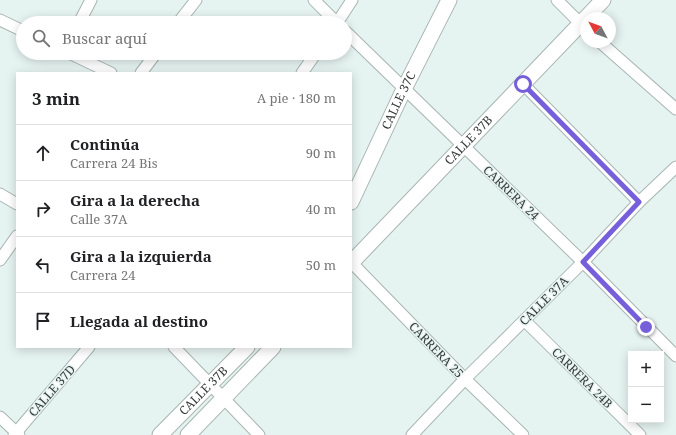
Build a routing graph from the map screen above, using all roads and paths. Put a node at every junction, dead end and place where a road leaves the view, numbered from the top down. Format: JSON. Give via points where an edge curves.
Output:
{"nodes":[{"id":1,"x":91,"y":0,"type":"edge"},
{"id":2,"x":196,"y":0,"type":"edge"},
{"id":3,"x":314,"y":0,"type":"edge"},
{"id":4,"x":352,"y":0,"type":"edge"},
{"id":5,"x":448,"y":0,"type":"edge"},
{"id":6,"x":557,"y":0,"type":"edge"},
{"id":7,"x":603,"y":0,"type":"edge"},
{"id":8,"x":593,"y":12,"type":"edge"},
{"id":9,"x":83,"y":16,"type":"edge"},
{"id":10,"x":183,"y":16,"type":"edge"},
{"id":11,"x":330,"y":16,"type":"edge"},
{"id":12,"x":342,"y":16,"type":"edge"},
{"id":13,"x":580,"y":18,"type":"edge"},
{"id":14,"x":0,"y":20,"type":"edge"},
{"id":15,"x":580,"y":27,"type":"edge"},
{"id":16,"x":16,"y":28,"type":"edge"},
{"id":17,"x":352,"y":38,"type":"edge"},
{"id":18,"x":607,"y":48,"type":"edge"},
{"id":19,"x":84,"y":60,"type":"edge"},
{"id":20,"x":151,"y":60,"type":"edge"},
{"id":21,"x":311,"y":60,"type":"edge"},
{"id":22,"x":109,"y":72,"type":"edge"},
{"id":23,"x":142,"y":72,"type":"edge"},
{"id":24,"x":303,"y":72,"type":"edge"},
{"id":25,"x":523,"y":84,"type":"junction"},
{"id":26,"x":404,"y":89,"type":"junction"},
{"id":27,"x":676,"y":109,"type":"edge"},
{"id":28,"x":463,"y":147,"type":"junction"},
{"id":29,"x":676,"y":167,"type":"edge"},
{"id":30,"x":0,"y":194,"type":"edge"},
{"id":31,"x":352,"y":200,"type":"edge"},
{"id":32,"x":639,"y":202,"type":"junction"},
{"id":33,"x":16,"y":203,"type":"edge"},
{"id":34,"x":16,"y":237,"type":"edge"},
{"id":35,"x":0,"y":260,"type":"edge"},
{"id":36,"x":352,"y":261,"type":"edge"},
{"id":37,"x":583,"y":262,"type":"junction"},
{"id":38,"x":352,"y":263,"type":"edge"},
{"id":39,"x":525,"y":321,"type":"junction"},
{"id":40,"x":88,"y":348,"type":"edge"},
{"id":41,"x":175,"y":348,"type":"edge"},
{"id":42,"x":246,"y":348,"type":"edge"},
{"id":43,"x":271,"y":348,"type":"edge"},
{"id":44,"x":676,"y":356,"type":"edge"},
{"id":45,"x":465,"y":380,"type":"junction"},
{"id":46,"x":211,"y":385,"type":"junction"},
{"id":47,"x":224,"y":399,"type":"junction"},
{"id":48,"x":0,"y":417,"type":"edge"},
{"id":49,"x":17,"y":434,"type":"edge"},
{"id":50,"x":160,"y":435,"type":"edge"},
{"id":51,"x":188,"y":435,"type":"edge"},
{"id":52,"x":259,"y":435,"type":"edge"},
{"id":53,"x":412,"y":435,"type":"edge"},
{"id":54,"x":523,"y":435,"type":"edge"},
{"id":55,"x":640,"y":435,"type":"edge"}],
"edges":[{"from":1,"to":9,"type":"street"},
{"from":2,"to":10,"type":"street"},
{"from":3,"to":11,"type":"street"},
{"from":4,"to":12,"type":"street"},
{"from":5,"to":26,"type":"street","name":"CALLE 37C"},
{"from":6,"to":13,"type":"street"},
{"from":7,"to":8,"type":"street","name":"CALLE 37B"},
{"from":14,"to":16,"type":"street"},
{"from":15,"to":25,"type":"street","name":"CALLE 37B"},
{"from":17,"to":26,"type":"street","name":"CARRERA 24"},
{"from":18,"to":27,"type":"street"},
{"from":19,"to":22,"type":"street"},
{"from":20,"to":23,"type":"street"},
{"from":21,"to":24,"type":"street"},
{"from":25,"to":28,"type":"street","name":"CALLE 37B"},
{"from":25,"to":32,"type":"street"},
{"from":26,"to":28,"type":"street","name":"CARRERA 24"},
{"from":26,"to":31,"type":"street","name":"CALLE 37C"},
{"from":28,"to":36,"type":"street","name":"CALLE 37B"},
{"from":28,"to":37,"type":"street","name":"CARRERA 24"},
{"from":29,"to":32,"type":"street","name":"CALLE 37A"},
{"from":30,"to":33,"type":"street"},
{"from":32,"to":37,"type":"street","name":"CALLE 37A"},
{"from":34,"to":35,"type":"street"},
{"from":37,"to":39,"type":"street","name":"CALLE 37A"},
{"from":37,"to":44,"type":"street","name":"CARRERA 24"},
{"from":38,"to":45,"type":"street","name":"CARRERA 25"},
{"from":39,"to":45,"type":"street","name":"CALLE 37A"},
{"from":39,"to":55,"type":"street","name":"CARRERA 24B"},
{"from":40,"to":49,"type":"street","name":"CALLE 37D"},
{"from":41,"to":46,"type":"street"},
{"from":42,"to":46,"type":"street","name":"CALLE 37B"},
{"from":43,"to":47,"type":"street","name":"CALLE 37B"},
{"from":45,"to":53,"type":"street","name":"CALLE 37A"},
{"from":45,"to":54,"type":"street","name":"CARRERA 25"},
{"from":46,"to":47,"type":"street"},
{"from":46,"to":50,"type":"street","name":"CALLE 37B"},
{"from":47,"to":51,"type":"street","name":"CALLE 37B"},
{"from":47,"to":52,"type":"street"},
{"from":48,"to":49,"type":"street"}]}
